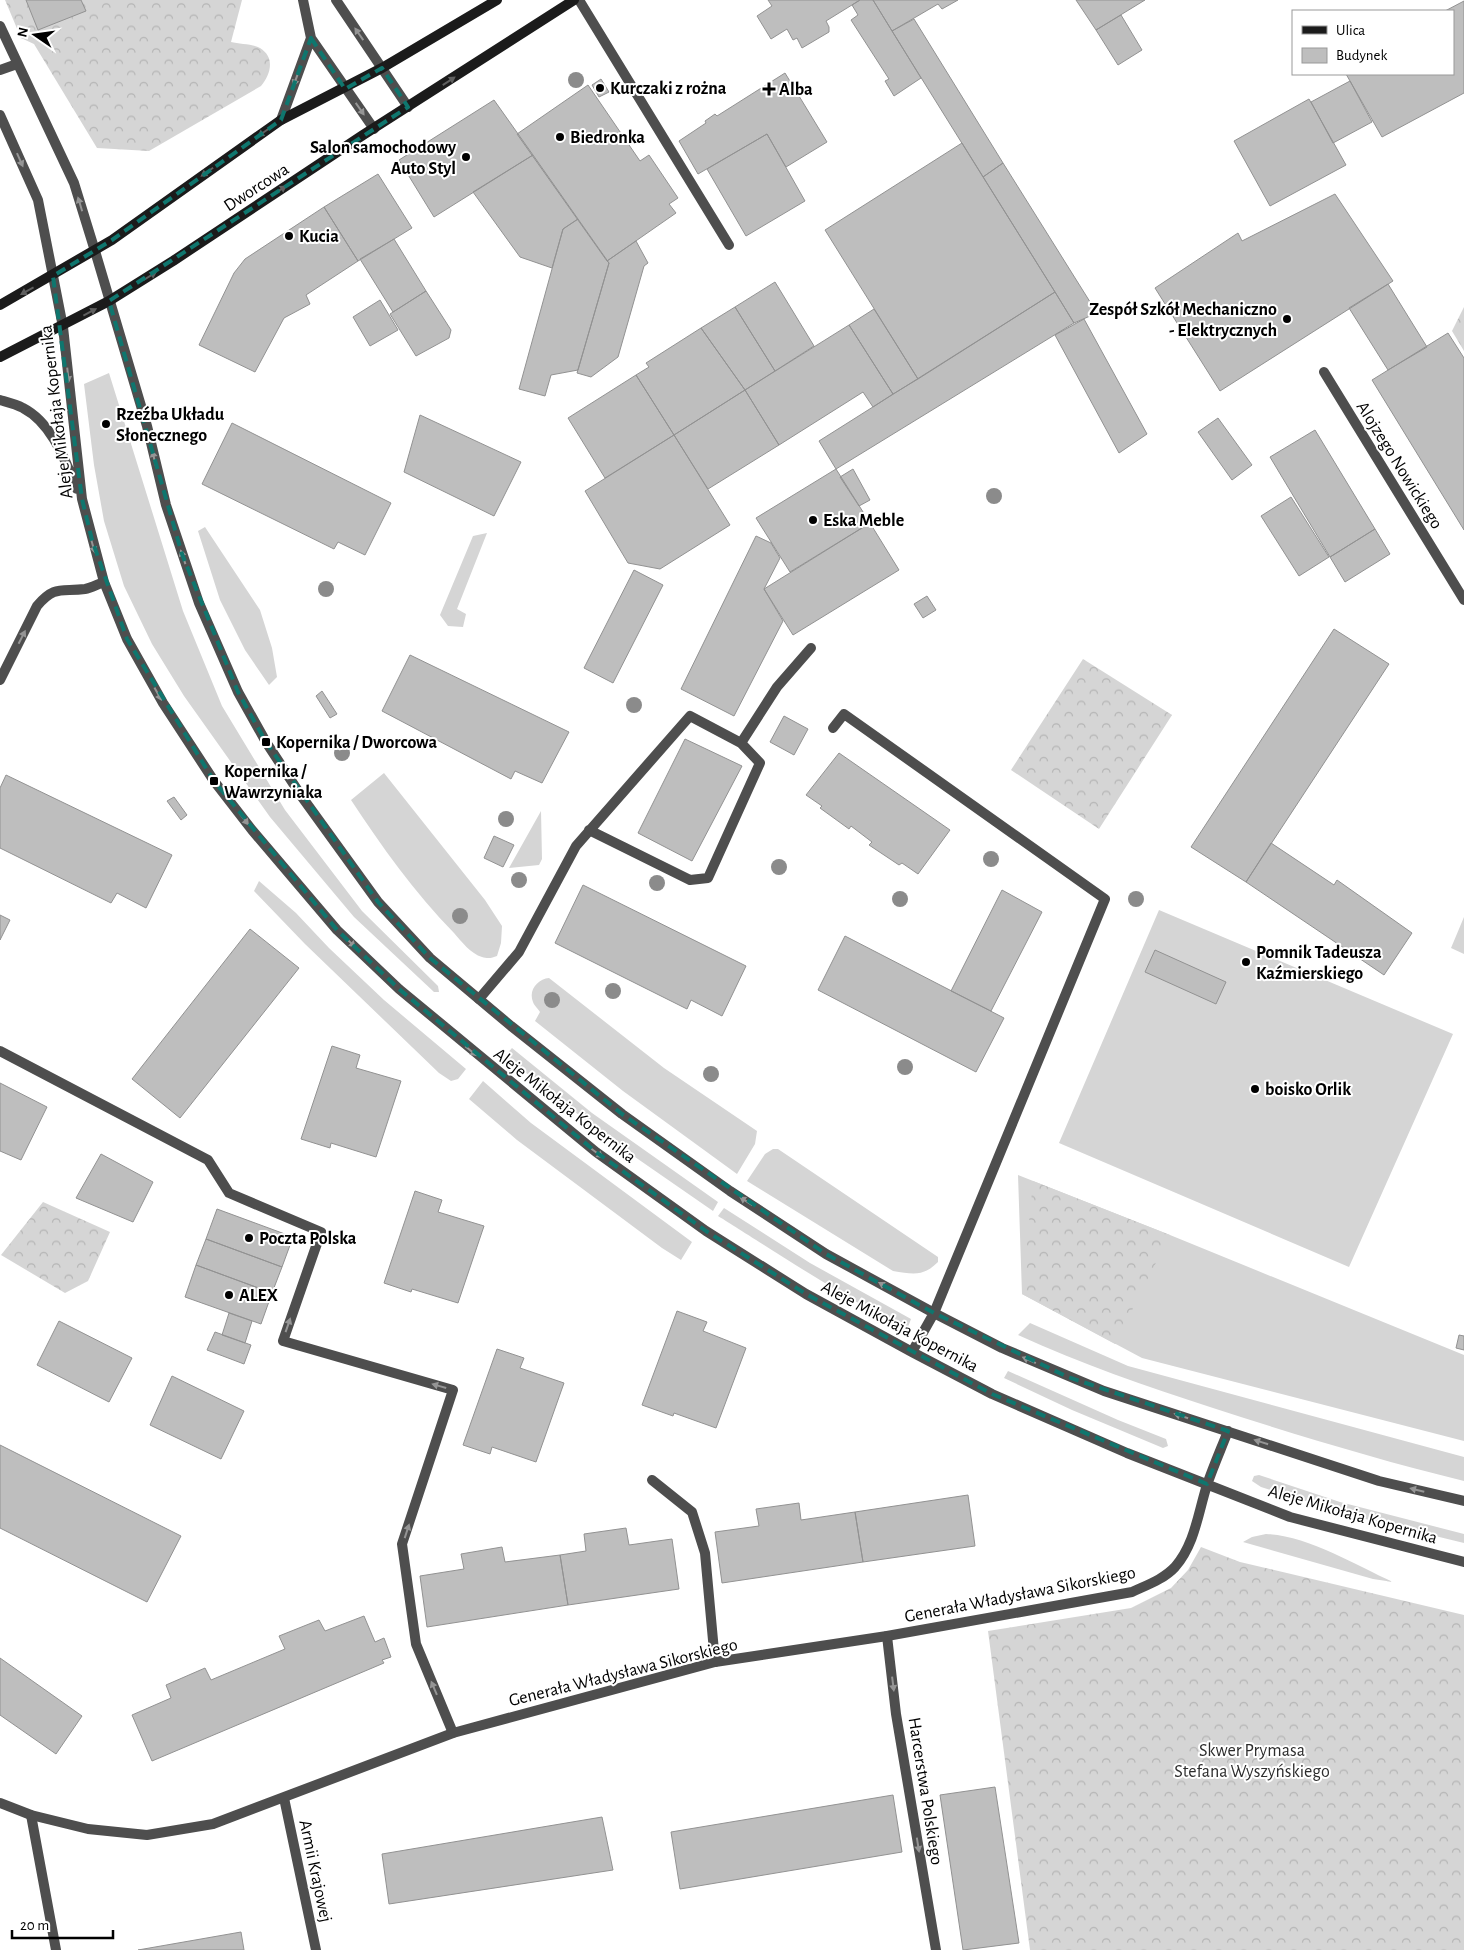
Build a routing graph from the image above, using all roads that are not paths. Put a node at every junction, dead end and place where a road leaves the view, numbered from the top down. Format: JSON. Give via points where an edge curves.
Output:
{"nodes":[{"id":1,"x":303,"y":0,"type":"edge"},
{"id":2,"x":336,"y":0,"type":"edge"},
{"id":3,"x":497,"y":0,"type":"edge"},
{"id":4,"x":574,"y":0,"type":"edge"},
{"id":5,"x":579,"y":0,"type":"edge"},
{"id":6,"x":0,"y":26,"type":"edge"},
{"id":7,"x":311,"y":38,"type":"junction"},
{"id":8,"x":17,"y":64,"type":"junction"},
{"id":9,"x":382,"y":68,"type":"junction"},
{"id":10,"x":0,"y":70,"type":"edge"},
{"id":11,"x":345,"y":89,"type":"junction"},
{"id":12,"x":408,"y":107,"type":"junction"},
{"id":13,"x":0,"y":115,"type":"edge"},
{"id":14,"x":281,"y":120,"type":"junction"},
{"id":15,"x":374,"y":130,"type":"junction"},
{"id":16,"x":729,"y":246,"type":"dead end"},
{"id":17,"x":94,"y":251,"type":"junction"},
{"id":18,"x":53,"y":276,"type":"junction"},
{"id":19,"x":109,"y":302,"type":"junction"},
{"id":20,"x":0,"y":305,"type":"edge"},
{"id":21,"x":62,"y":326,"type":"junction"},
{"id":22,"x":0,"y":357,"type":"edge"},
{"id":23,"x":1324,"y":372,"type":"dead end"},
{"id":24,"x":0,"y":400,"type":"edge"},
{"id":25,"x":82,"y":499,"type":"junction"},
{"id":26,"x":104,"y":582,"type":"junction"},
{"id":27,"x":1464,"y":600,"type":"edge"},
{"id":28,"x":811,"y":648,"type":"dead end"},
{"id":29,"x":0,"y":680,"type":"edge"},
{"id":30,"x":833,"y":728,"type":"dead end"},
{"id":31,"x":741,"y":743,"type":"junction"},
{"id":32,"x":590,"y":830,"type":"junction"},
{"id":33,"x":479,"y":999,"type":"junction"},
{"id":34,"x":0,"y":1051,"type":"edge"},
{"id":35,"x":934,"y":1313,"type":"junction"},
{"id":36,"x":912,"y":1352,"type":"junction"},
{"id":37,"x":1228,"y":1432,"type":"junction"},
{"id":38,"x":652,"y":1480,"type":"dead end"},
{"id":39,"x":1207,"y":1484,"type":"junction"},
{"id":40,"x":1464,"y":1501,"type":"edge"},
{"id":41,"x":1464,"y":1562,"type":"edge"},
{"id":42,"x":887,"y":1636,"type":"junction"},
{"id":43,"x":715,"y":1662,"type":"junction"},
{"id":44,"x":453,"y":1733,"type":"junction"},
{"id":45,"x":284,"y":1798,"type":"junction"},
{"id":46,"x":0,"y":1802,"type":"edge"},
{"id":47,"x":31,"y":1814,"type":"junction"},
{"id":48,"x":56,"y":1950,"type":"edge"},
{"id":49,"x":316,"y":1950,"type":"edge"},
{"id":50,"x":936,"y":1950,"type":"edge"}],
"edges":[{"from":1,"to":7,"type":"street"},
{"from":9,"to":2,"type":"street","one_way":true},
{"from":3,"to":9,"type":"main road"},
{"from":12,"to":4,"type":"main road","name":"Dworcowa","one_way":true},
{"from":5,"to":16,"type":"street"},
{"from":6,"to":8,"type":"street","name":"Aleje Mikołaja Kopernika"},
{"from":7,"to":11,"type":"street"},
{"from":7,"to":14,"type":"street","one_way":true},
{"from":8,"to":10,"type":"street"},
{"from":17,"to":8,"type":"street","name":"Aleje Mikołaja Kopernika","one_way":true,"via":[[74,184]]},
{"from":9,"to":11,"type":"main road"},
{"from":9,"to":12,"type":"street"},
{"from":11,"to":14,"type":"main road"},
{"from":11,"to":15,"type":"street","one_way":true},
{"from":12,"to":15,"type":"main road","name":"Dworcowa"},
{"from":13,"to":18,"type":"street","name":"Aleje Mikołaja Kopernika","one_way":true,"via":[[38,200]]},
{"from":14,"to":17,"type":"main road","one_way":true},
{"from":19,"to":15,"type":"main road","name":"Dworcowa","one_way":true},
{"from":17,"to":18,"type":"main road"},
{"from":17,"to":19,"type":"street","name":"Aleje Mikołaja Kopernika"},
{"from":18,"to":20,"type":"main road","one_way":true},
{"from":18,"to":21,"type":"street","name":"Aleje Mikołaja Kopernika"},
{"from":21,"to":19,"type":"main road","name":"Dworcowa","one_way":true},
{"from":33,"to":19,"type":"street","name":"Aleje Mikołaja Kopernika","one_way":true,"via":[[430,958],[378,902],[302,797],[238,692],[199,603],[166,505],[147,426]]},
{"from":21,"to":22,"type":"main road","name":"Dworcowa"},
{"from":21,"to":25,"type":"street","name":"Aleje Mikołaja Kopernika","one_way":true},
{"from":23,"to":27,"type":"street","name":"Alojzego Nowickiego"},
{"from":24,"to":25,"type":"street","via":[[35,416],[50,434]]},
{"from":25,"to":26,"type":"street","name":"Aleje Mikołaja Kopernika","one_way":true},
{"from":29,"to":26,"type":"street","one_way":true,"via":[[37,606],[44,599],[52,592],[86,589]]},
{"from":26,"to":36,"type":"street","name":"Aleje Mikołaja Kopernika","one_way":true,"via":[[127,639],[163,703],[214,781],[338,930],[399,989],[596,1152],[706,1231],[806,1294]]},
{"from":28,"to":31,"type":"street","via":[[777,687]]},
{"from":30,"to":35,"type":"street","via":[[844,714],[1105,899]]},
{"from":31,"to":32,"type":"street","via":[[690,716]]},
{"from":31,"to":32,"type":"street","via":[[760,763],[708,878],[690,880]]},
{"from":32,"to":33,"type":"street","via":[[576,846],[518,952]]},
{"from":35,"to":33,"type":"street","name":"Aleje Mikołaja Kopernika","one_way":true,"via":[[826,1254],[730,1191],[622,1114]]},
{"from":44,"to":34,"type":"street","one_way":true,"via":[[416,1644],[402,1544],[453,1390],[283,1341],[321,1232],[229,1193],[208,1160]]},
{"from":35,"to":36,"type":"street"},
{"from":37,"to":35,"type":"street","name":"Aleje Mikołaja Kopernika","one_way":true,"via":[[1068,1377]]},
{"from":36,"to":39,"type":"street","name":"Aleje Mikołaja Kopernika","via":[[992,1394]]},
{"from":37,"to":39,"type":"street","name":"Generała Władysława Sikorskiego"},
{"from":40,"to":37,"type":"street","name":"Aleje Mikołaja Kopernika","one_way":true,"via":[[1379,1481]]},
{"from":38,"to":43,"type":"street","via":[[692,1512],[705,1553]]},
{"from":39,"to":41,"type":"street","name":"Aleje Mikołaja Kopernika","via":[[1290,1517]]},
{"from":39,"to":42,"type":"street","name":"Generała Władysława Sikorskiego","via":[[1186,1552],[1174,1568],[1156,1581],[1132,1592]]},
{"from":42,"to":43,"type":"street","name":"Generała Władysława Sikorskiego"},
{"from":42,"to":50,"type":"street","name":"Harcerstwa Polskiego","one_way":true,"via":[[896,1714]]},
{"from":43,"to":44,"type":"street","name":"Generała Władysława Sikorskiego"},
{"from":44,"to":45,"type":"street","name":"Generała Władysława Sikorskiego"},
{"from":45,"to":47,"type":"street","name":"Generała Władysława Sikorskiego","via":[[213,1824],[147,1835],[88,1829]]},
{"from":45,"to":49,"type":"street","name":"Armii Krajowej"},
{"from":46,"to":47,"type":"street","name":"Generała Władysława Sikorskiego"},
{"from":47,"to":48,"type":"street"}]}
